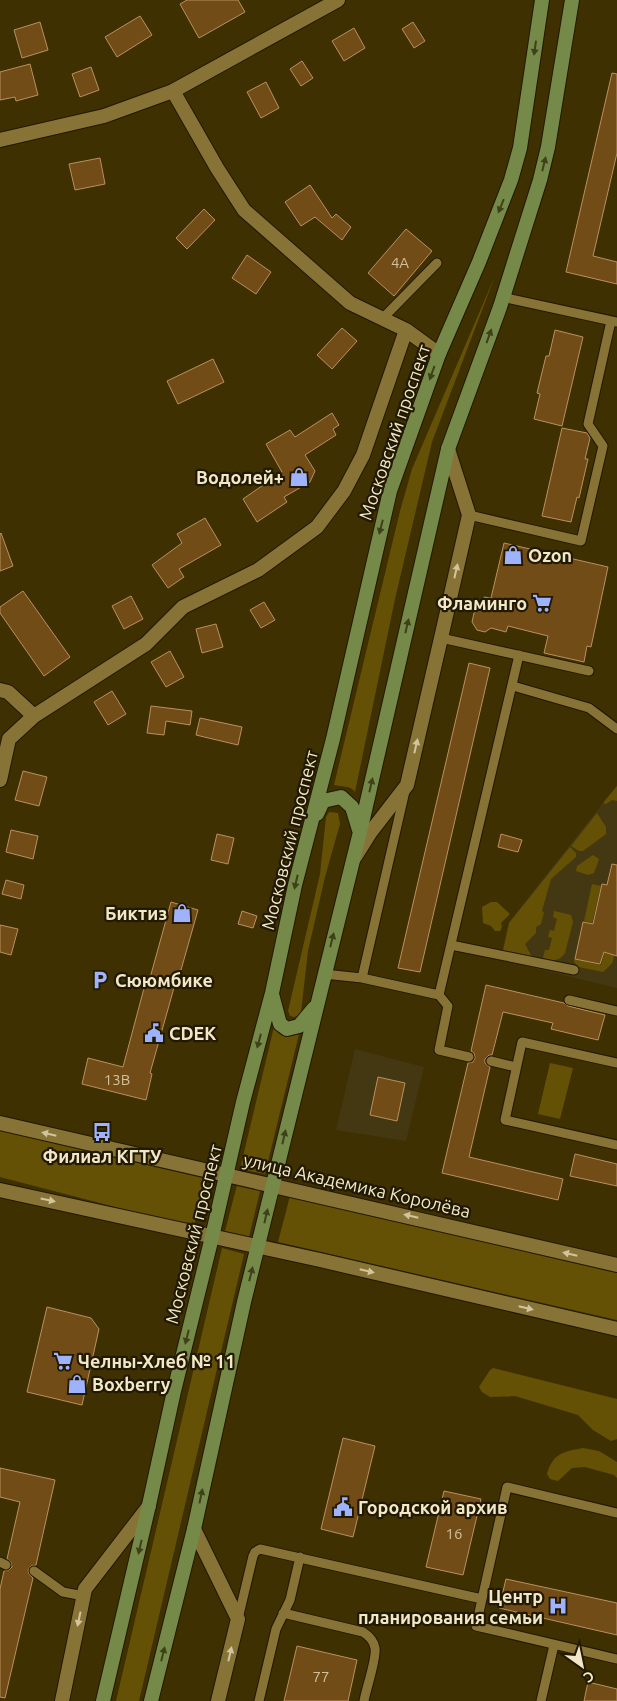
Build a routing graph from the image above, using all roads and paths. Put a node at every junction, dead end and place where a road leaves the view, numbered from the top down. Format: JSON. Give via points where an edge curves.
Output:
{"nodes":[{"id":1,"x":338,"y":0,"type":"edge"},
{"id":2,"x":542,"y":0,"type":"edge"},
{"id":3,"x":572,"y":0,"type":"edge"},
{"id":4,"x":173,"y":91,"type":"junction"},
{"id":5,"x":0,"y":140,"type":"edge"},
{"id":6,"x":438,"y":263,"type":"dead end"},
{"id":7,"x":502,"y":297,"type":"junction"},
{"id":8,"x":382,"y":319,"type":"junction"},
{"id":9,"x":614,"y":322,"type":"edge"},
{"id":10,"x":406,"y":330,"type":"junction"},
{"id":11,"x":439,"y":354,"type":"junction"},
{"id":12,"x":448,"y":450,"type":"junction"},
{"id":13,"x":469,"y":515,"type":"junction"},
{"id":14,"x":441,"y":638,"type":"junction"},
{"id":15,"x":519,"y":655,"type":"junction"},
{"id":16,"x":589,"y":671,"type":"dead end"},
{"id":17,"x":512,"y":686,"type":"junction"},
{"id":18,"x":0,"y":690,"type":"edge"},
{"id":19,"x":34,"y":716,"type":"junction"},
{"id":20,"x":617,"y":729,"type":"edge"},
{"id":21,"x":0,"y":780,"type":"edge"},
{"id":22,"x":407,"y":785,"type":"junction"},
{"id":23,"x":360,"y":832,"type":"junction"},
{"id":24,"x":308,"y":835,"type":"junction"},
{"id":25,"x":351,"y":864,"type":"junction"},
{"id":26,"x":451,"y":945,"type":"junction"},
{"id":27,"x":574,"y":970,"type":"dead end"},
{"id":28,"x":324,"y":974,"type":"junction"},
{"id":29,"x":362,"y":978,"type":"junction"},
{"id":30,"x":272,"y":993,"type":"junction"},
{"id":31,"x":440,"y":995,"type":"junction"},
{"id":32,"x":569,"y":1000,"type":"dead end"},
{"id":33,"x":317,"y":1004,"type":"junction"},
{"id":34,"x":617,"y":1011,"type":"edge"},
{"id":35,"x":469,"y":1056,"type":"dead end"},
{"id":36,"x":491,"y":1062,"type":"dead end"},
{"id":37,"x":617,"y":1063,"type":"edge"},
{"id":38,"x":516,"y":1067,"type":"junction"},
{"id":39,"x":0,"y":1123,"type":"edge"},
{"id":40,"x":617,"y":1145,"type":"edge"},
{"id":41,"x":227,"y":1175,"type":"junction"},
{"id":42,"x":273,"y":1185,"type":"junction"},
{"id":43,"x":0,"y":1190,"type":"edge"},
{"id":44,"x":212,"y":1237,"type":"junction"},
{"id":45,"x":258,"y":1247,"type":"junction"},
{"id":46,"x":617,"y":1265,"type":"edge"},
{"id":47,"x":617,"y":1329,"type":"edge"},
{"id":48,"x":150,"y":1506,"type":"junction"},
{"id":49,"x":617,"y":1513,"type":"edge"},
{"id":50,"x":194,"y":1529,"type":"junction"},
{"id":51,"x":300,"y":1556,"type":"junction"},
{"id":52,"x":394,"y":1568,"type":"dead end"},
{"id":53,"x":34,"y":1572,"type":"dead end"},
{"id":54,"x":393,"y":1578,"type":"junction"},
{"id":55,"x":84,"y":1596,"type":"junction"},
{"id":56,"x":482,"y":1599,"type":"junction"},
{"id":57,"x":283,"y":1613,"type":"junction"},
{"id":58,"x":238,"y":1619,"type":"junction"},
{"id":59,"x":554,"y":1645,"type":"junction"},
{"id":60,"x":617,"y":1659,"type":"edge"},
{"id":61,"x":62,"y":1701,"type":"edge"},
{"id":62,"x":103,"y":1701,"type":"edge"},
{"id":63,"x":151,"y":1701,"type":"edge"},
{"id":64,"x":218,"y":1701,"type":"edge"},
{"id":65,"x":259,"y":1701,"type":"edge"},
{"id":66,"x":364,"y":1701,"type":"edge"},
{"id":67,"x":541,"y":1701,"type":"edge"}],
"edges":[{"from":1,"to":4,"type":"street"},
{"from":2,"to":11,"type":"main road","name":"Московский проспект","one_way":true,"via":[[520,148],[511,180]]},
{"from":7,"to":3,"type":"main road","one_way":true,"via":[[548,147]]},
{"from":4,"to":5,"type":"street","via":[[104,116]]},
{"from":4,"to":8,"type":"street","via":[[216,168],[244,210],[350,303]]},
{"from":6,"to":8,"type":"lane"},
{"from":7,"to":9,"type":"lane"},
{"from":12,"to":7,"type":"main road","one_way":true},
{"from":8,"to":10,"type":"street"},
{"from":9,"to":13,"type":"lane","via":[[588,424],[603,446],[581,541]]},
{"from":10,"to":11,"type":"street"},
{"from":10,"to":19,"type":"street","via":[[363,455],[344,491],[317,527],[258,570],[183,607],[146,644]]},
{"from":11,"to":24,"type":"main road","name":"Московский проспект","one_way":true,"via":[[390,491]]},
{"from":12,"to":13,"type":"street"},
{"from":23,"to":12,"type":"main road","one_way":true},
{"from":14,"to":13,"type":"street","one_way":true},
{"from":14,"to":15,"type":"lane"},
{"from":22,"to":14,"type":"street","one_way":true},
{"from":15,"to":16,"type":"lane"},
{"from":15,"to":17,"type":"lane"},
{"from":17,"to":20,"type":"lane","via":[[589,708]]},
{"from":17,"to":26,"type":"lane"},
{"from":18,"to":19,"type":"street","via":[[8,692]]},
{"from":19,"to":21,"type":"street","via":[[9,739]]},
{"from":22,"to":25,"type":"street"},
{"from":22,"to":29,"type":"lane"},
{"from":23,"to":24,"type":"main road","via":[[352,807],[341,797],[323,801]]},
{"from":23,"to":25,"type":"main road"},
{"from":24,"to":30,"type":"main road","name":"Московский проспект","one_way":true},
{"from":28,"to":25,"type":"main road","one_way":true},
{"from":26,"to":27,"type":"lane"},
{"from":26,"to":31,"type":"lane"},
{"from":28,"to":29,"type":"lane"},
{"from":28,"to":33,"type":"main road"},
{"from":29,"to":31,"type":"lane"},
{"from":30,"to":33,"type":"main road","via":[[280,1024],[287,1030],[299,1026]]},
{"from":30,"to":41,"type":"main road","name":"Московский проспект","one_way":true},
{"from":31,"to":35,"type":"lane","via":[[448,1006],[439,1050]]},
{"from":32,"to":34,"type":"lane"},
{"from":42,"to":33,"type":"main road","one_way":true},
{"from":36,"to":38,"type":"lane"},
{"from":37,"to":38,"type":"lane","via":[[522,1042]]},
{"from":38,"to":40,"type":"lane","via":[[504,1120]]},
{"from":41,"to":39,"type":"street","name":"улица Академика Королёва","one_way":true},
{"from":41,"to":42,"type":"street","name":"улица Академика Королёва"},
{"from":41,"to":44,"type":"main road","name":"Московский проспект"},
{"from":45,"to":42,"type":"main road","one_way":true},
{"from":46,"to":42,"type":"street","name":"улица Академика Королёва","one_way":true},
{"from":43,"to":44,"type":"street","one_way":true},
{"from":44,"to":45,"type":"street"},
{"from":44,"to":48,"type":"main road","name":"Московский проспект","one_way":true},
{"from":45,"to":47,"type":"street","one_way":true},
{"from":50,"to":45,"type":"main road","one_way":true},
{"from":48,"to":55,"type":"street","via":[[85,1589]]},
{"from":48,"to":62,"type":"main road","name":"Московский проспект","one_way":true},
{"from":49,"to":56,"type":"lane","via":[[507,1486]]},
{"from":50,"to":58,"type":"street"},
{"from":63,"to":50,"type":"main road","one_way":true},
{"from":51,"to":54,"type":"lane"},
{"from":51,"to":57,"type":"lane","via":[[290,1600]]},
{"from":51,"to":58,"type":"lane","via":[[265,1548],[254,1552]]},
{"from":52,"to":54,"type":"lane"},
{"from":53,"to":55,"type":"lane","via":[[63,1592]]},
{"from":54,"to":56,"type":"lane"},
{"from":55,"to":61,"type":"street","one_way":true},
{"from":56,"to":59,"type":"lane","via":[[476,1626]]},
{"from":57,"to":65,"type":"lane","via":[[276,1629]]},
{"from":57,"to":66,"type":"lane","via":[[369,1636],[376,1651]]},
{"from":64,"to":58,"type":"street","one_way":true},
{"from":59,"to":60,"type":"lane"},
{"from":59,"to":67,"type":"lane"}]}
